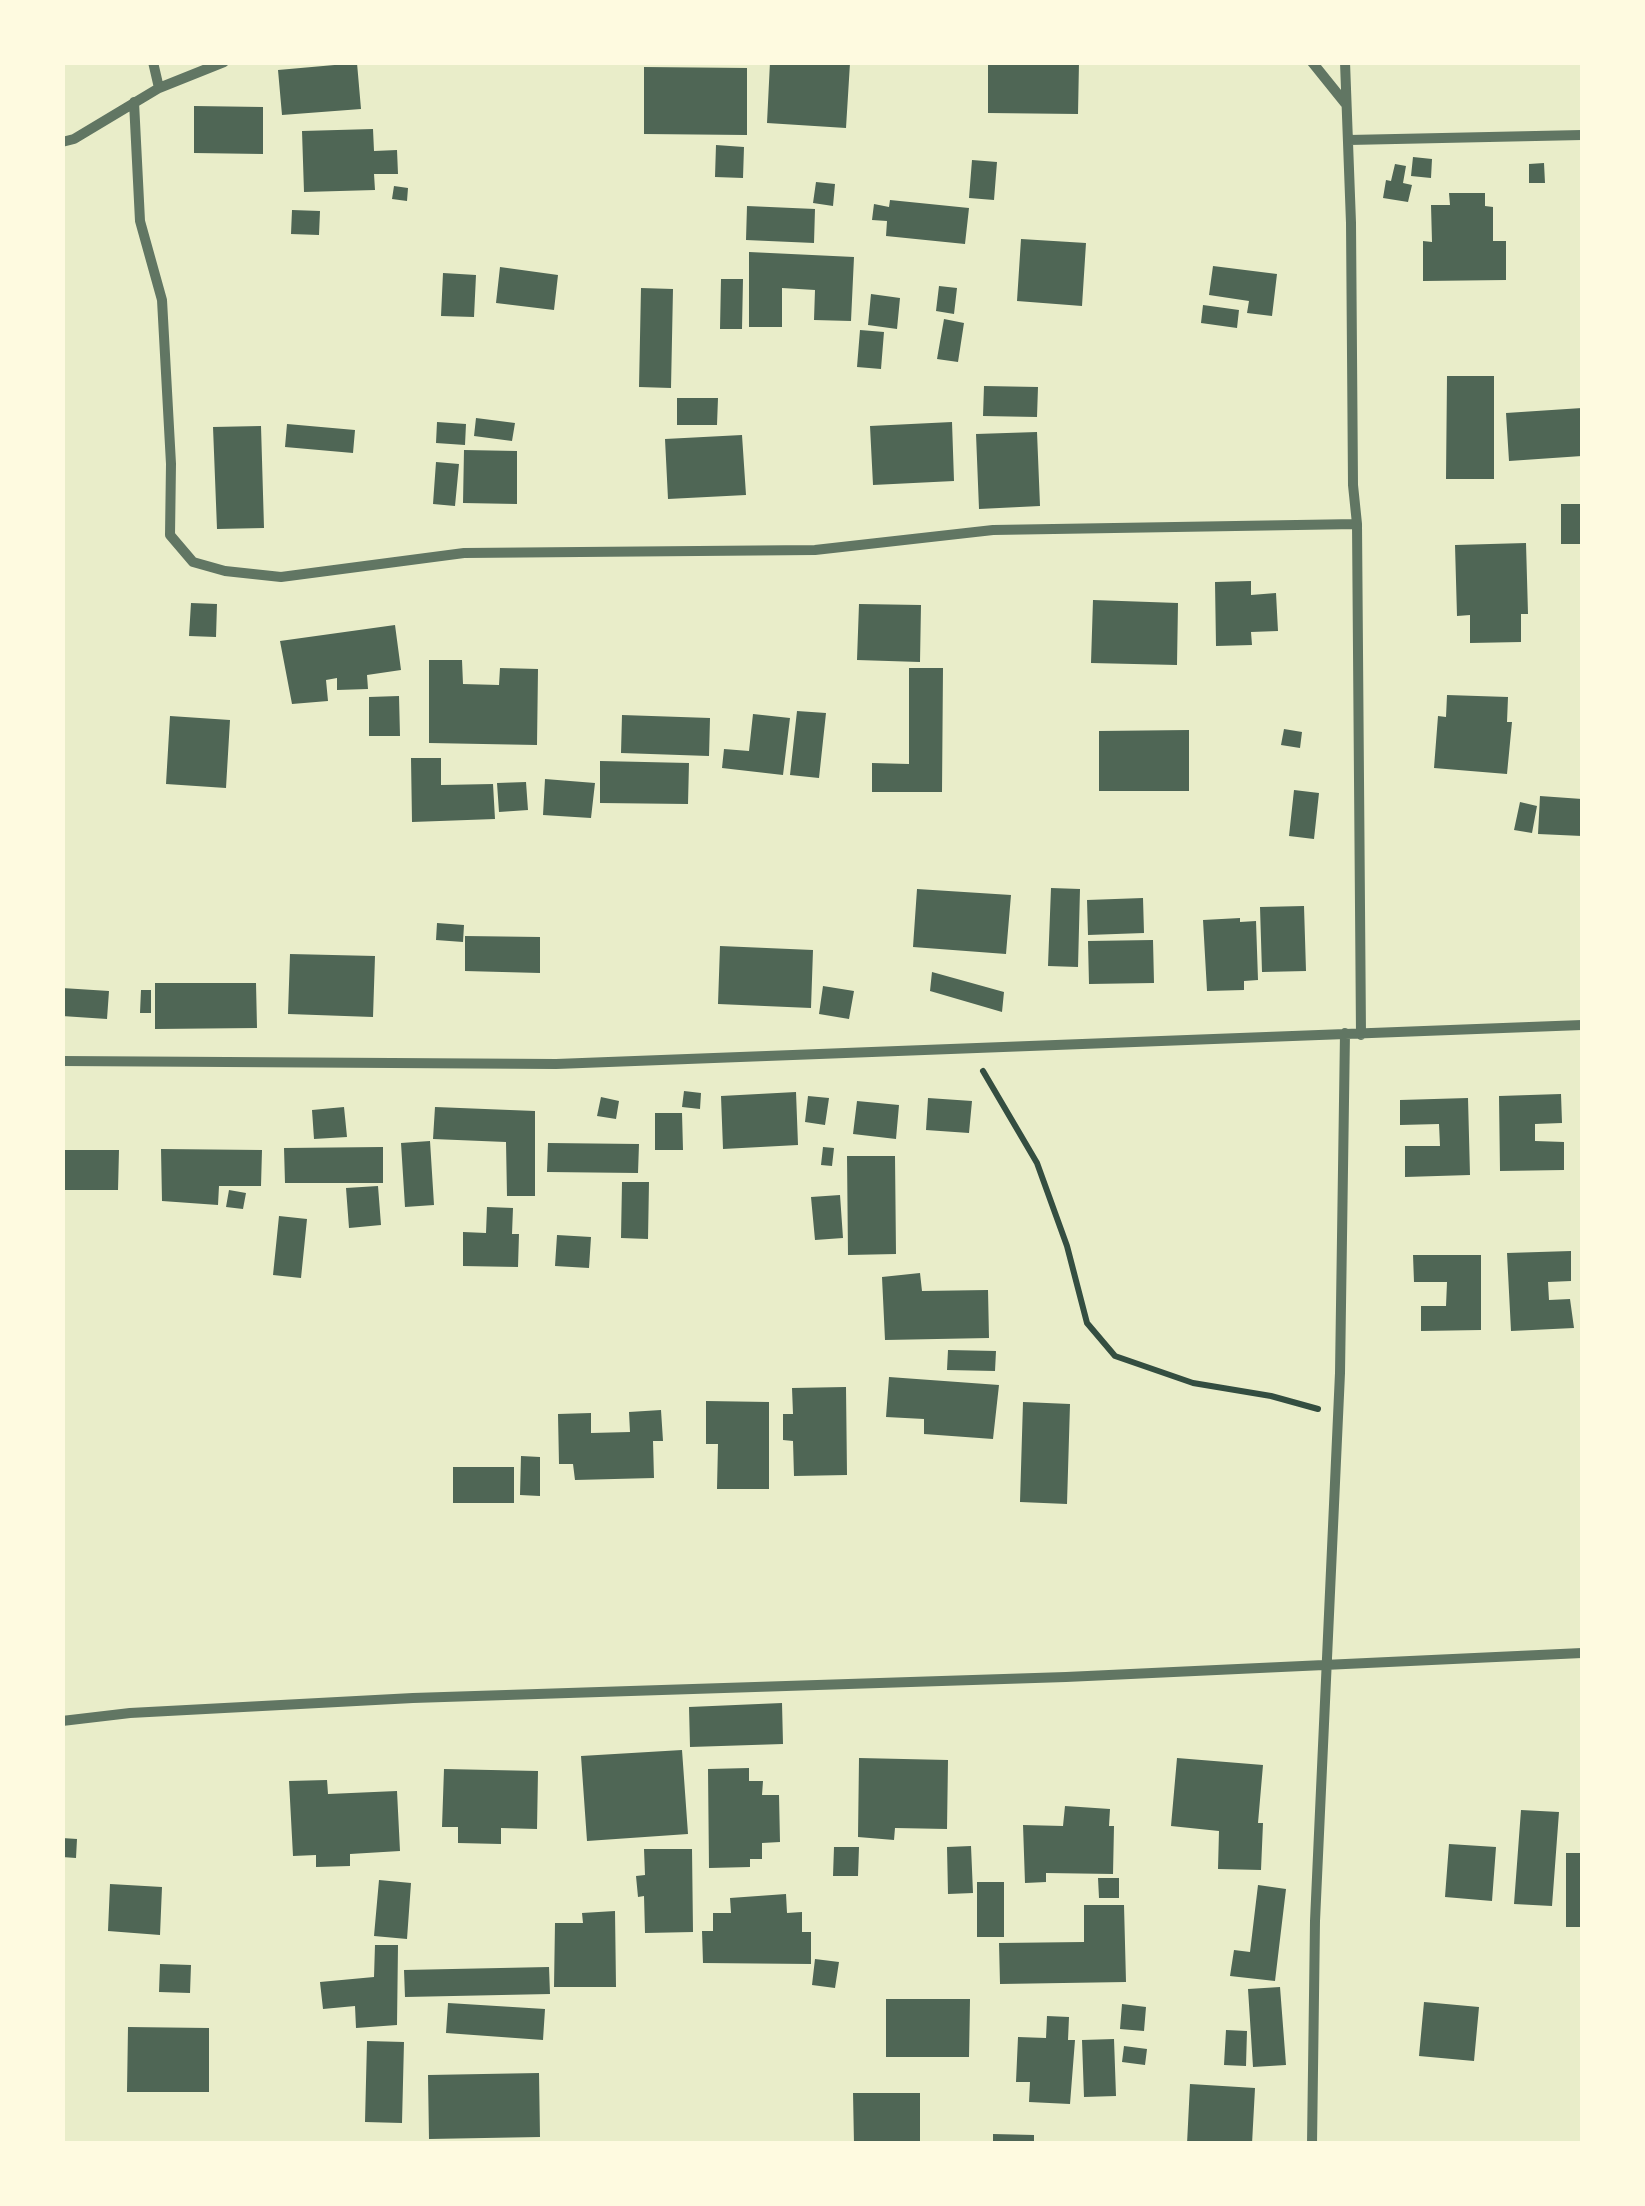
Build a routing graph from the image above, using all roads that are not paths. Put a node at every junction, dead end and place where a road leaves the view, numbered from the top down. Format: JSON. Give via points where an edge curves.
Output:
{"nodes":[{"id":1,"x":152,"y":62,"type":"edge"},
{"id":2,"x":224,"y":62,"type":"edge"},
{"id":3,"x":1312,"y":62,"type":"edge"},
{"id":4,"x":1345,"y":62,"type":"edge"},
{"id":5,"x":158,"y":88,"type":"junction"},
{"id":6,"x":134,"y":102,"type":"junction"},
{"id":7,"x":1346,"y":103,"type":"junction"},
{"id":8,"x":1582,"y":135,"type":"edge"},
{"id":9,"x":1349,"y":140,"type":"junction"},
{"id":10,"x":62,"y":142,"type":"edge"},
{"id":11,"x":1357,"y":524,"type":"junction"},
{"id":12,"x":1582,"y":1025,"type":"edge"},
{"id":13,"x":1345,"y":1033,"type":"junction"},
{"id":14,"x":1361,"y":1035,"type":"junction"},
{"id":15,"x":62,"y":1061,"type":"edge"},
{"id":16,"x":1582,"y":1653,"type":"edge"},
{"id":17,"x":1325,"y":1663,"type":"junction"},
{"id":18,"x":62,"y":1721,"type":"edge"},
{"id":19,"x":1312,"y":2144,"type":"edge"}],
"edges":[{"from":1,"to":5,"type":"street"},
{"from":2,"to":5,"type":"street"},
{"from":3,"to":7,"type":"street"},
{"from":4,"to":7,"type":"street"},
{"from":5,"to":6,"type":"street"},
{"from":6,"to":10,"type":"street"},
{"from":6,"to":11,"type":"street","via":[[140,221],[162,300],[170,535],[194,562],[281,577],[464,554],[815,550],[993,530]]},
{"from":7,"to":9,"type":"street"},
{"from":8,"to":9,"type":"street"},
{"from":9,"to":11,"type":"street"},
{"from":11,"to":14,"type":"street"},
{"from":12,"to":14,"type":"street"},
{"from":13,"to":14,"type":"street"},
{"from":13,"to":15,"type":"street","via":[[556,1064]]},
{"from":13,"to":17,"type":"street","via":[[1338,1415]]},
{"from":16,"to":17,"type":"street"},
{"from":17,"to":18,"type":"street","via":[[414,1698]]},
{"from":17,"to":19,"type":"street"}]}
